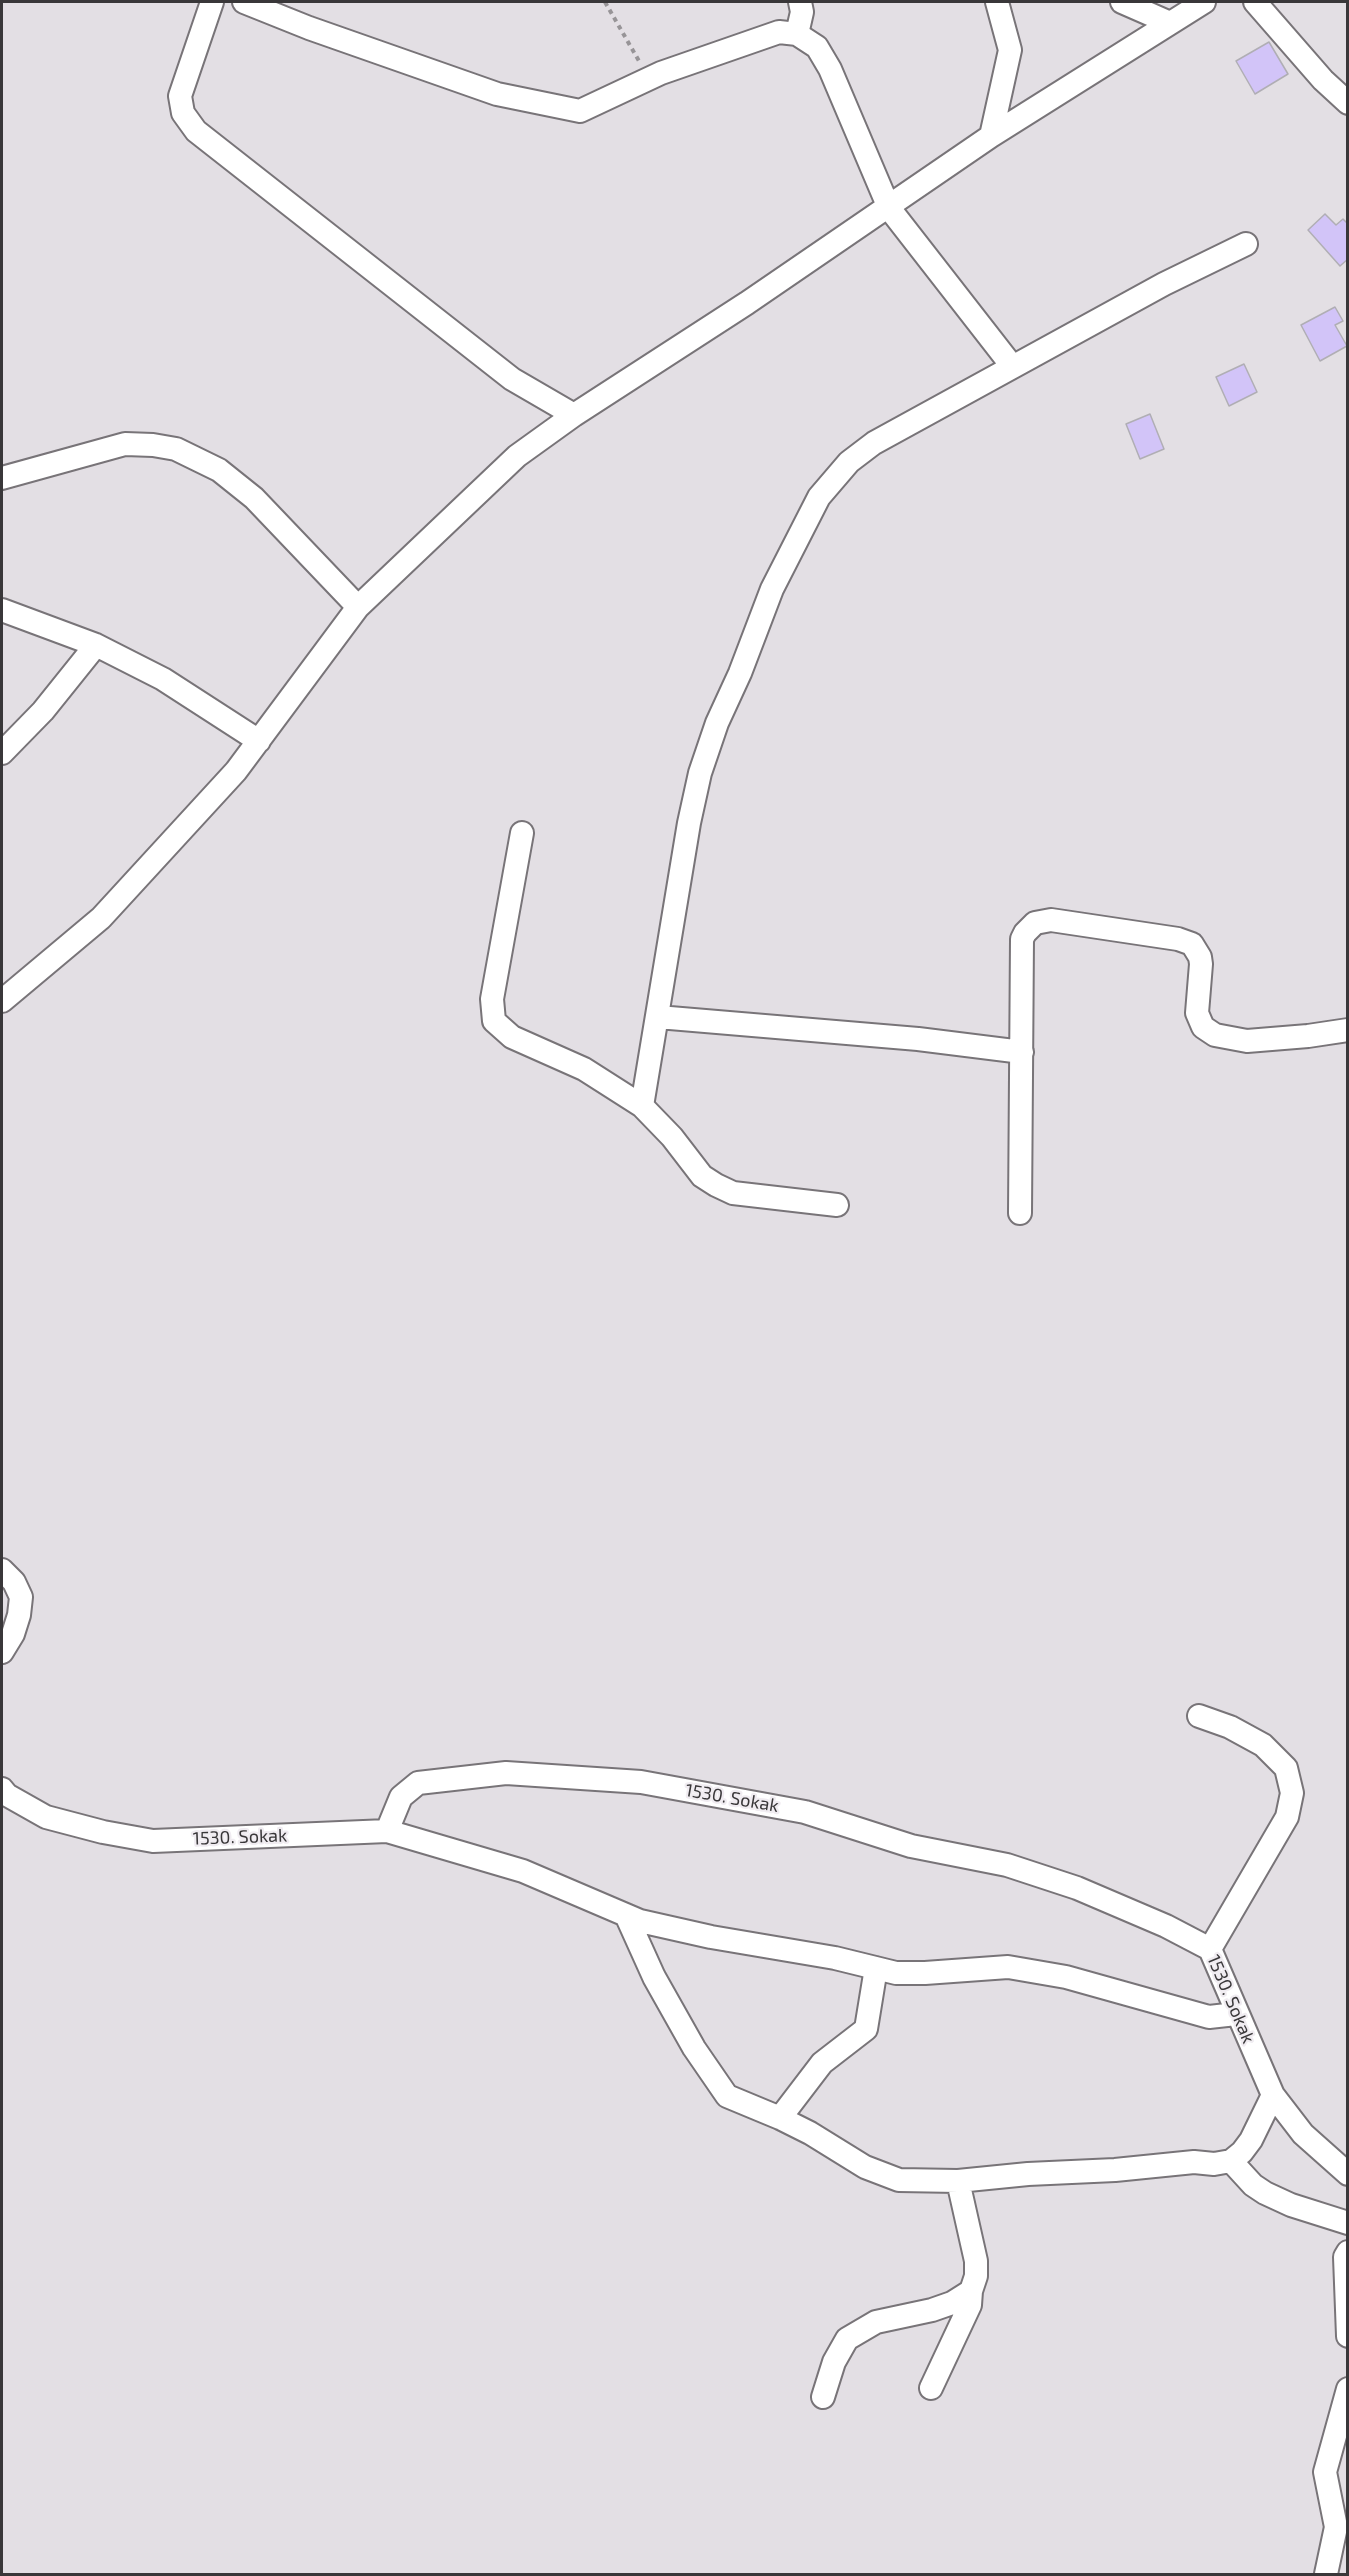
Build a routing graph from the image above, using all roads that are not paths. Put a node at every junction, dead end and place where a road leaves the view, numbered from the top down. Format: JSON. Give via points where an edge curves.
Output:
{"nodes":[{"id":1,"x":212,"y":2,"type":"edge"},
{"id":2,"x":244,"y":2,"type":"edge"},
{"id":3,"x":800,"y":2,"type":"edge"},
{"id":4,"x":997,"y":2,"type":"edge"},
{"id":5,"x":1122,"y":2,"type":"edge"},
{"id":6,"x":1204,"y":2,"type":"edge"},
{"id":7,"x":1255,"y":2,"type":"edge"},
{"id":8,"x":1170,"y":23,"type":"junction"},
{"id":9,"x":797,"y":34,"type":"junction"},
{"id":10,"x":1347,"y":103,"type":"edge"},
{"id":11,"x":991,"y":136,"type":"junction"},
{"id":12,"x":889,"y":208,"type":"junction"},
{"id":13,"x":1246,"y":244,"type":"dead end"},
{"id":14,"x":1012,"y":366,"type":"junction"},
{"id":15,"x":574,"y":415,"type":"junction"},
{"id":16,"x":2,"y":478,"type":"edge"},
{"id":17,"x":358,"y":607,"type":"junction"},
{"id":18,"x":2,"y":610,"type":"edge"},
{"id":19,"x":96,"y":645,"type":"junction"},
{"id":20,"x":259,"y":741,"type":"junction"},
{"id":21,"x":2,"y":753,"type":"edge"},
{"id":22,"x":522,"y":833,"type":"dead end"},
{"id":23,"x":5,"y":993,"type":"edge"},
{"id":24,"x":658,"y":1017,"type":"junction"},
{"id":25,"x":1347,"y":1030,"type":"edge"},
{"id":26,"x":1022,"y":1052,"type":"junction"},
{"id":27,"x":642,"y":1106,"type":"junction"},
{"id":28,"x":837,"y":1205,"type":"dead end"},
{"id":29,"x":1020,"y":1213,"type":"dead end"},
{"id":30,"x":2,"y":1570,"type":"edge"},
{"id":31,"x":2,"y":1652,"type":"edge"},
{"id":32,"x":1199,"y":1716,"type":"dead end"},
{"id":33,"x":2,"y":1789,"type":"edge"},
{"id":34,"x":387,"y":1831,"type":"junction"},
{"id":35,"x":626,"y":1915,"type":"junction"},
{"id":36,"x":1210,"y":1949,"type":"junction"},
{"id":37,"x":876,"y":1968,"type":"junction"},
{"id":38,"x":1236,"y":2014,"type":"junction"},
{"id":39,"x":1273,"y":2095,"type":"junction"},
{"id":40,"x":780,"y":2118,"type":"junction"},
{"id":41,"x":1231,"y":2161,"type":"junction"},
{"id":42,"x":1347,"y":2174,"type":"edge"},
{"id":43,"x":958,"y":2181,"type":"junction"},
{"id":44,"x":1347,"y":2223,"type":"edge"},
{"id":45,"x":1347,"y":2252,"type":"edge"},
{"id":46,"x":971,"y":2291,"type":"junction"},
{"id":47,"x":1347,"y":2336,"type":"edge"},
{"id":48,"x":931,"y":2388,"type":"dead end"},
{"id":49,"x":1347,"y":2389,"type":"edge"},
{"id":50,"x":823,"y":2397,"type":"dead end"},
{"id":51,"x":1326,"y":2574,"type":"edge"}],
"edges":[{"from":1,"to":15,"type":"street","via":[[180,96],[183,113],[196,131],[512,379]]},
{"from":2,"to":9,"type":"street","via":[[497,94],[580,111],[649,79],[779,32]]},
{"from":3,"to":9,"type":"street"},
{"from":4,"to":11,"type":"street","via":[[1010,50]]},
{"from":5,"to":8,"type":"street"},
{"from":6,"to":8,"type":"street"},
{"from":7,"to":10,"type":"street"},
{"from":8,"to":11,"type":"street"},
{"from":9,"to":12,"type":"street","via":[[817,47],[830,69]]},
{"from":11,"to":12,"type":"street"},
{"from":12,"to":14,"type":"street"},
{"from":12,"to":15,"type":"street"},
{"from":13,"to":14,"type":"street"},
{"from":14,"to":24,"type":"street","via":[[861,452],[832,478],[819,497],[772,589],[700,773]]},
{"from":15,"to":17,"type":"street","via":[[517,456]]},
{"from":16,"to":17,"type":"street","via":[[124,444],[176,448],[219,470],[254,498]]},
{"from":17,"to":20,"type":"street"},
{"from":18,"to":19,"type":"street"},
{"from":19,"to":20,"type":"street","via":[[163,679]]},
{"from":19,"to":21,"type":"street","via":[[43,711]]},
{"from":20,"to":23,"type":"street","via":[[101,918]]},
{"from":22,"to":27,"type":"street","via":[[492,999],[494,1021],[512,1037],[584,1069]]},
{"from":24,"to":26,"type":"street"},
{"from":24,"to":27,"type":"street"},
{"from":25,"to":26,"type":"street","via":[[1247,1041],[1215,1035],[1203,1027],[1197,1013],[1201,964],[1192,944],[1043,920],[1029,927],[1022,939]]},
{"from":26,"to":29,"type":"street"},
{"from":27,"to":28,"type":"street","via":[[702,1176],[724,1190]]},
{"from":30,"to":31,"type":"street","via":[[21,1597],[13,1634]]},
{"from":32,"to":36,"type":"street","via":[[1238,1730],[1263,1745],[1286,1768],[1292,1793],[1287,1817]]},
{"from":33,"to":34,"type":"street","name":"1530. Sokak","via":[[46,1817],[153,1840]]},
{"from":34,"to":35,"type":"street","via":[[523,1871]]},
{"from":34,"to":36,"type":"street","name":"1530. Sokak","via":[[401,1797],[418,1783],[506,1773],[641,1782],[805,1812],[911,1846],[1007,1864],[1077,1888]]},
{"from":35,"to":37,"type":"street","via":[[711,1937]]},
{"from":35,"to":40,"type":"street","via":[[654,1977],[694,2048],[728,2096]]},
{"from":36,"to":38,"type":"street","name":"1530. Sokak"},
{"from":37,"to":38,"type":"street","via":[[925,1973],[1008,1967],[1066,1977],[1209,2017]]},
{"from":37,"to":40,"type":"street","via":[[866,2029],[822,2063]]},
{"from":38,"to":39,"type":"street","name":"1530. Sokak"},
{"from":39,"to":41,"type":"street","via":[[1251,2140]]},
{"from":39,"to":42,"type":"street","name":"1530. Sokak","via":[[1303,2134]]},
{"from":40,"to":43,"type":"street","via":[[865,2167],[899,2180]]},
{"from":41,"to":43,"type":"street"},
{"from":41,"to":44,"type":"street","via":[[1265,2193]]},
{"from":43,"to":46,"type":"street","via":[[976,2261]]},
{"from":45,"to":47,"type":"street"},
{"from":46,"to":48,"type":"street","via":[[970,2305]]},
{"from":46,"to":50,"type":"street","via":[[932,2310],[876,2322],[847,2340],[834,2362]]},
{"from":49,"to":51,"type":"street","via":[[1325,2472],[1336,2526]]}]}
